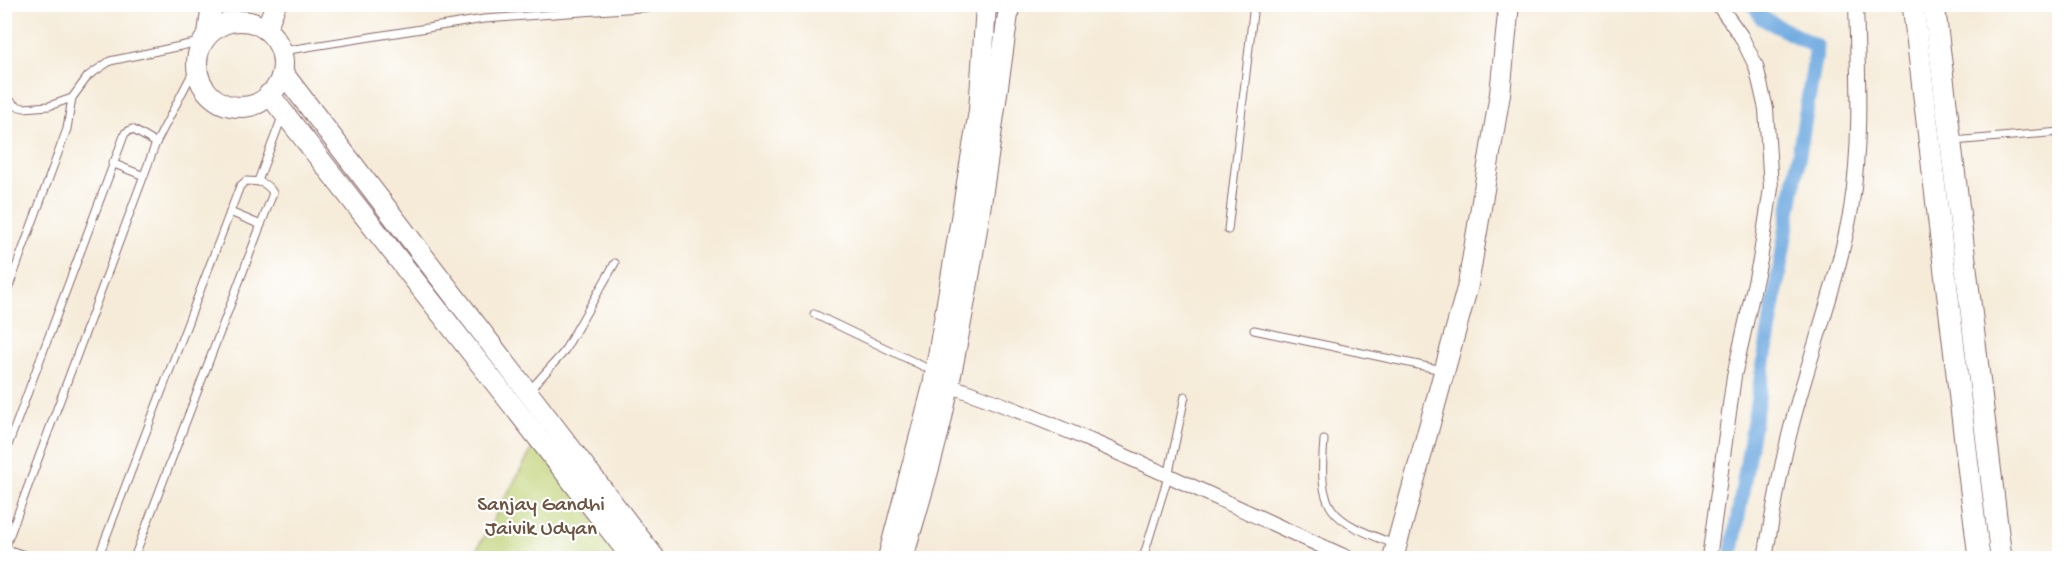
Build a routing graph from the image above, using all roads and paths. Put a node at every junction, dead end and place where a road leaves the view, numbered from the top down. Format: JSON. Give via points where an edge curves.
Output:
{"nodes":[{"id":1,"x":212,"y":4,"type":"edge"},
{"id":2,"x":276,"y":4,"type":"edge"},
{"id":3,"x":696,"y":4,"type":"edge"},
{"id":4,"x":1254,"y":4,"type":"edge"},
{"id":5,"x":1509,"y":4,"type":"edge"},
{"id":6,"x":1718,"y":4,"type":"edge"},
{"id":7,"x":1856,"y":4,"type":"edge"},
{"id":8,"x":1914,"y":4,"type":"edge"},
{"id":9,"x":1934,"y":4,"type":"edge"},
{"id":10,"x":985,"y":5,"type":"edge"},
{"id":11,"x":1012,"y":6,"type":"edge"},
{"id":12,"x":258,"y":19,"type":"edge"},
{"id":13,"x":206,"y":38,"type":"junction"},
{"id":14,"x":282,"y":51,"type":"junction"},
{"id":15,"x":196,"y":66,"type":"junction"},
{"id":16,"x":283,"y":73,"type":"junction"},
{"id":17,"x":269,"y":94,"type":"junction"},
{"id":18,"x":4,"y":95,"type":"edge"},
{"id":19,"x":72,"y":98,"type":"junction"},
{"id":20,"x":284,"y":113,"type":"junction"},
{"id":21,"x":2060,"y":132,"type":"edge"},
{"id":22,"x":1950,"y":141,"type":"junction"},
{"id":23,"x":156,"y":143,"type":"junction"},
{"id":24,"x":112,"y":163,"type":"junction"},
{"id":25,"x":144,"y":176,"type":"junction"},
{"id":26,"x":258,"y":182,"type":"junction"},
{"id":27,"x":230,"y":212,"type":"junction"},
{"id":28,"x":261,"y":225,"type":"junction"},
{"id":29,"x":1228,"y":230,"type":"dead end"},
{"id":30,"x":615,"y":263,"type":"dead end"},
{"id":31,"x":4,"y":300,"type":"edge"},
{"id":32,"x":814,"y":314,"type":"dead end"},
{"id":33,"x":1254,"y":330,"type":"dead end"},
{"id":34,"x":1446,"y":371,"type":"junction"},
{"id":35,"x":942,"y":379,"type":"junction"},
{"id":36,"x":528,"y":393,"type":"junction"},
{"id":37,"x":1185,"y":396,"type":"dead end"},
{"id":38,"x":1324,"y":440,"type":"dead end"},
{"id":39,"x":4,"y":456,"type":"edge"},
{"id":40,"x":1168,"y":477,"type":"junction"},
{"id":41,"x":5,"y":548,"type":"edge"},
{"id":42,"x":1395,"y":552,"type":"edge"},
{"id":43,"x":33,"y":558,"type":"edge"},
{"id":44,"x":98,"y":558,"type":"edge"},
{"id":45,"x":134,"y":558,"type":"edge"},
{"id":46,"x":632,"y":558,"type":"edge"},
{"id":47,"x":655,"y":558,"type":"edge"},
{"id":48,"x":888,"y":558,"type":"edge"},
{"id":49,"x":903,"y":558,"type":"edge"},
{"id":50,"x":1143,"y":558,"type":"edge"},
{"id":51,"x":1348,"y":558,"type":"edge"},
{"id":52,"x":1709,"y":558,"type":"edge"},
{"id":53,"x":1765,"y":558,"type":"edge"},
{"id":54,"x":1979,"y":558,"type":"edge"},
{"id":55,"x":2001,"y":558,"type":"edge"}],
"edges":[{"from":1,"to":13,"type":"street"},
{"from":2,"to":12,"type":"street"},
{"from":3,"to":14,"type":"lane","via":[[484,19]]},
{"from":4,"to":29,"type":"lane"},
{"from":5,"to":34,"type":"street","via":[[1500,94],[1470,274]]},
{"from":6,"to":52,"type":"street","via":[[1756,66],[1767,117],[1771,188],[1760,260],[1734,376]]},
{"from":7,"to":53,"type":"street","via":[[1859,114],[1851,210],[1795,415]]},
{"from":8,"to":54,"type":"main road"},
{"from":9,"to":22,"type":"main road"},
{"from":10,"to":11,"type":"street"},
{"from":10,"to":35,"type":"street","via":[[979,111]]},
{"from":11,"to":35,"type":"street","via":[[984,187]]},
{"from":12,"to":13,"type":"street","via":[[230,21]]},
{"from":12,"to":14,"type":"street"},
{"from":13,"to":15,"type":"street"},
{"from":13,"to":19,"type":"lane","via":[[110,61],[94,70]]},
{"from":14,"to":16,"type":"street"},
{"from":15,"to":17,"type":"street","via":[[200,83],[210,97],[225,106],[259,104]]},
{"from":15,"to":23,"type":"lane"},
{"from":16,"to":17,"type":"street"},
{"from":16,"to":36,"type":"street"},
{"from":17,"to":20,"type":"street"},
{"from":18,"to":19,"type":"lane","via":[[16,106],[30,109]]},
{"from":19,"to":31,"type":"lane","via":[[67,129]]},
{"from":20,"to":26,"type":"lane"},
{"from":20,"to":46,"type":"street"},
{"from":21,"to":22,"type":"lane"},
{"from":22,"to":55,"type":"main road"},
{"from":23,"to":24,"type":"lane","via":[[132,129],[125,133]]},
{"from":23,"to":25,"type":"lane"},
{"from":24,"to":25,"type":"lane"},
{"from":24,"to":39,"type":"lane"},
{"from":25,"to":41,"type":"lane"},
{"from":26,"to":27,"type":"lane","via":[[246,181],[240,186]]},
{"from":26,"to":28,"type":"lane","via":[[269,186],[273,193]]},
{"from":27,"to":28,"type":"lane"},
{"from":27,"to":44,"type":"lane"},
{"from":28,"to":45,"type":"lane"},
{"from":30,"to":36,"type":"lane","via":[[562,353]]},
{"from":32,"to":35,"type":"lane"},
{"from":33,"to":34,"type":"lane"},
{"from":34,"to":42,"type":"street"},
{"from":35,"to":40,"type":"street"},
{"from":35,"to":48,"type":"street"},
{"from":35,"to":49,"type":"street"},
{"from":36,"to":47,"type":"street"},
{"from":37,"to":40,"type":"lane"},
{"from":38,"to":42,"type":"lane","via":[[1321,477],[1328,506],[1350,525]]},
{"from":40,"to":50,"type":"lane"},
{"from":40,"to":51,"type":"street"},
{"from":41,"to":43,"type":"lane"}]}
